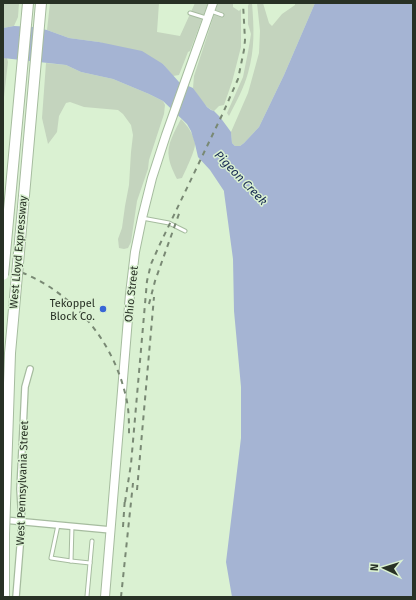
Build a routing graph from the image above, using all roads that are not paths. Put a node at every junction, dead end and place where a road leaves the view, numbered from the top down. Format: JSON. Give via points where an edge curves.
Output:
{"nodes":[{"id":1,"x":28,"y":3,"type":"edge"},
{"id":2,"x":41,"y":3,"type":"edge"},
{"id":3,"x":210,"y":11,"type":"edge"},
{"id":4,"x":190,"y":13,"type":"dead end"},
{"id":5,"x":222,"y":15,"type":"dead end"},
{"id":6,"x":142,"y":218,"type":"junction"},
{"id":7,"x":185,"y":231,"type":"dead end"},
{"id":8,"x":3,"y":275,"type":"edge"},
{"id":9,"x":30,"y":369,"type":"dead end"},
{"id":10,"x":3,"y":520,"type":"edge"},
{"id":11,"x":22,"y":522,"type":"junction"},
{"id":12,"x":58,"y":525,"type":"junction"},
{"id":13,"x":72,"y":526,"type":"junction"},
{"id":14,"x":111,"y":530,"type":"junction"},
{"id":15,"x":92,"y":541,"type":"dead end"},
{"id":16,"x":71,"y":561,"type":"junction"},
{"id":17,"x":90,"y":563,"type":"junction"},
{"id":18,"x":87,"y":596,"type":"edge"},
{"id":19,"x":4,"y":597,"type":"edge"},
{"id":20,"x":16,"y":597,"type":"edge"},
{"id":21,"x":105,"y":597,"type":"edge"}],
"edges":[{"from":1,"to":8,"type":"highway","name":"West Lloyd Expressway","bridge":true},
{"from":2,"to":19,"type":"highway","name":"West Lloyd Expressway","bridge":true,"via":[[12,326]]},
{"from":3,"to":4,"type":"lane"},
{"from":3,"to":5,"type":"lane"},
{"from":3,"to":6,"type":"street","name":"Ohio Street","via":[[166,135]]},
{"from":6,"to":7,"type":"lane","via":[[169,223]]},
{"from":6,"to":14,"type":"street","name":"Ohio Street","via":[[130,294]]},
{"from":9,"to":11,"type":"street","name":"West Pennsylvania Street","via":[[25,387],[20,489]]},
{"from":10,"to":11,"type":"street"},
{"from":11,"to":12,"type":"street"},
{"from":11,"to":20,"type":"street","name":"West Pennsylvania Street"},
{"from":12,"to":13,"type":"street"},
{"from":12,"to":16,"type":"lane","via":[[50,558]]},
{"from":13,"to":14,"type":"street"},
{"from":13,"to":16,"type":"lane"},
{"from":14,"to":21,"type":"street","name":"Ohio Street"},
{"from":15,"to":17,"type":"lane"},
{"from":16,"to":17,"type":"lane"},
{"from":17,"to":18,"type":"lane"}]}
